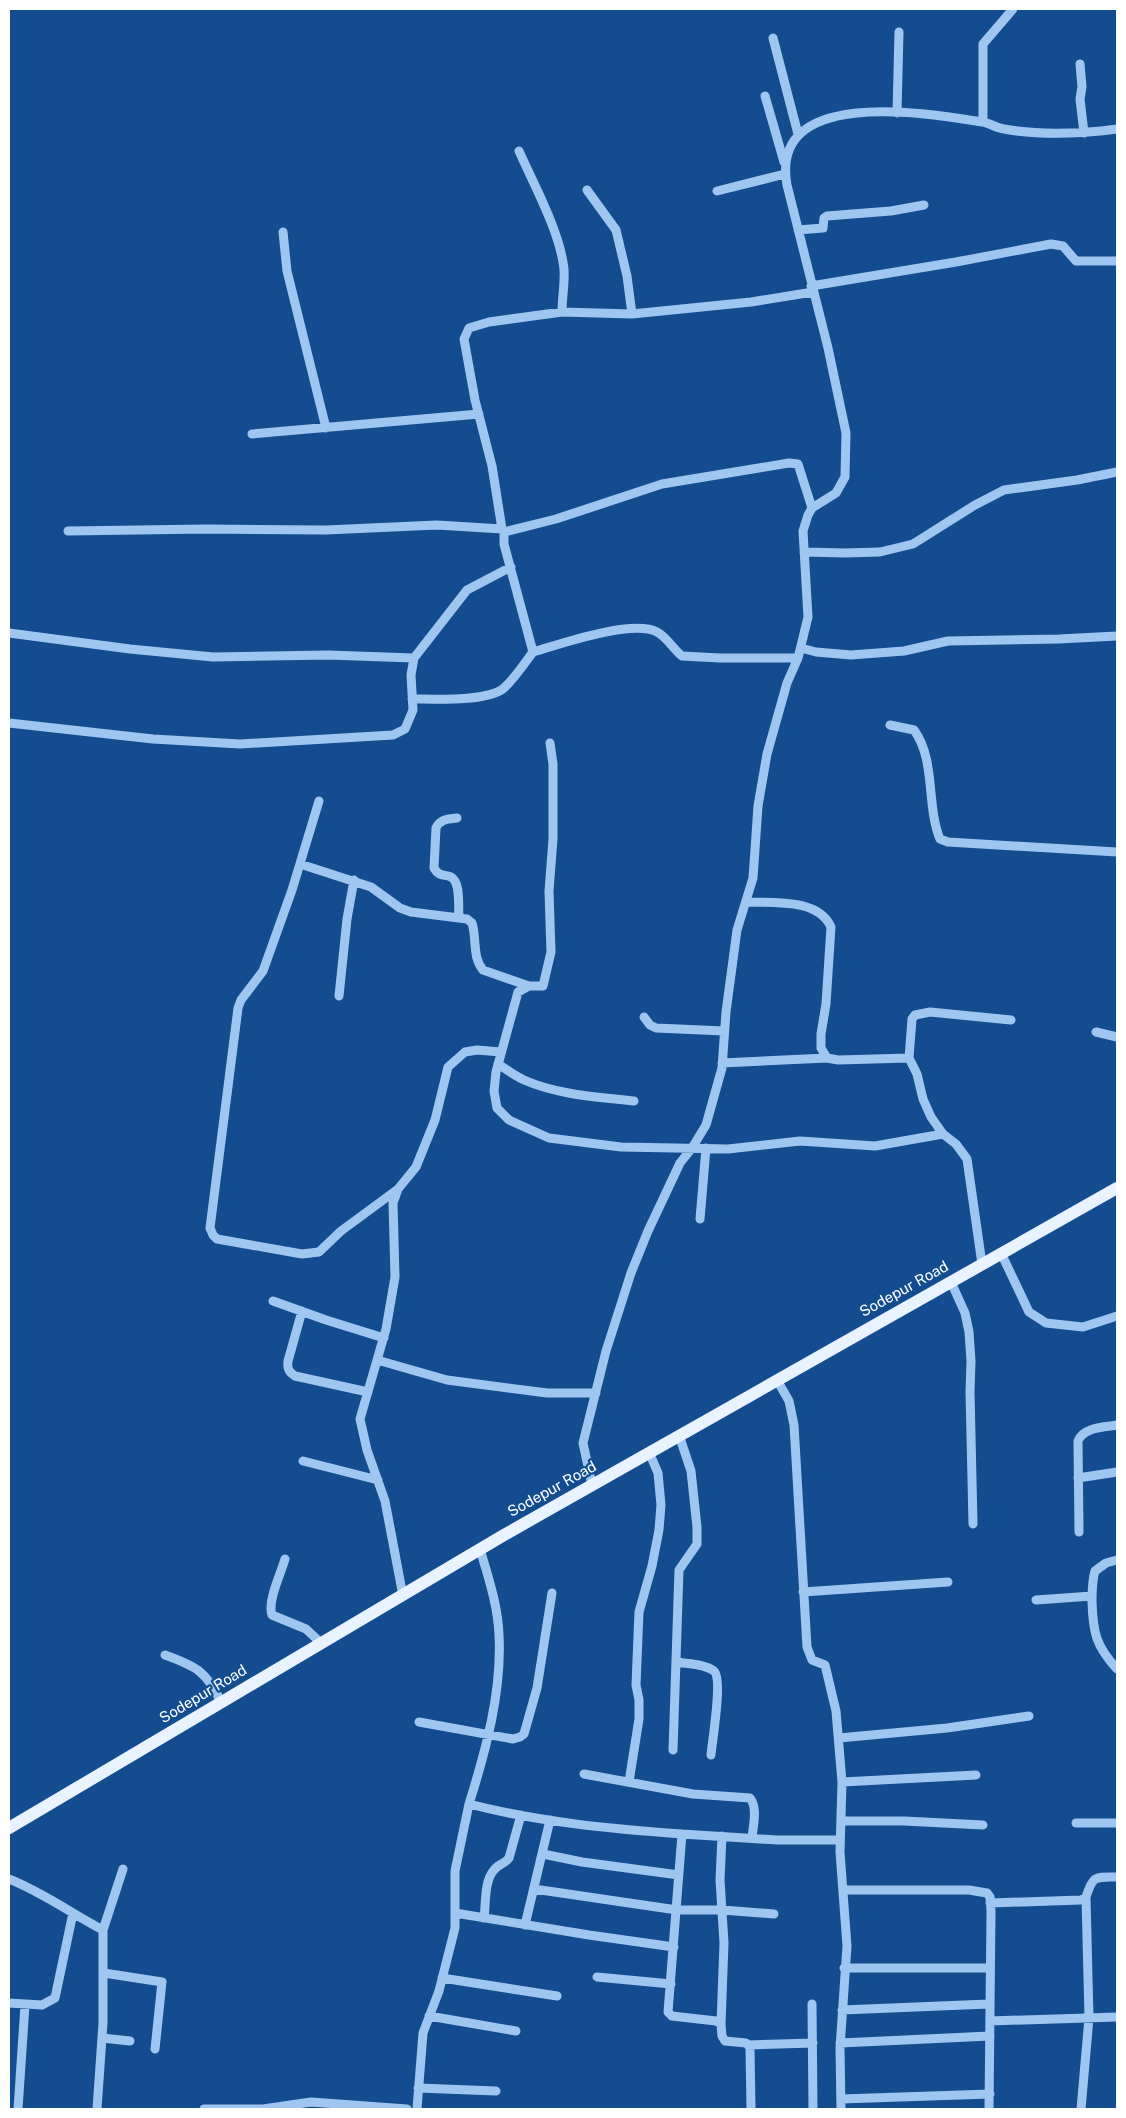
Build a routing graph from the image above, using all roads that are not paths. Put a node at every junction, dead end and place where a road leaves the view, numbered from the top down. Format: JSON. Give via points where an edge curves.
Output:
{"nodes":[{"id":1,"x":1013,"y":9,"type":"edge"},
{"id":2,"x":899,"y":32,"type":"dead end"},
{"id":3,"x":773,"y":38,"type":"dead end"},
{"id":4,"x":1080,"y":64,"type":"dead end"},
{"id":5,"x":765,"y":96,"type":"dead end"},
{"id":6,"x":897,"y":113,"type":"junction"},
{"id":7,"x":983,"y":122,"type":"junction"},
{"id":8,"x":1117,"y":128,"type":"edge"},
{"id":9,"x":1084,"y":133,"type":"junction"},
{"id":10,"x":798,"y":134,"type":"junction"},
{"id":11,"x":519,"y":150,"type":"dead end"},
{"id":12,"x":785,"y":164,"type":"junction"},
{"id":13,"x":785,"y":174,"type":"junction"},
{"id":14,"x":587,"y":190,"type":"dead end"},
{"id":15,"x":717,"y":191,"type":"dead end"},
{"id":16,"x":924,"y":205,"type":"dead end"},
{"id":17,"x":798,"y":230,"type":"junction"},
{"id":18,"x":283,"y":232,"type":"dead end"},
{"id":19,"x":1117,"y":261,"type":"edge"},
{"id":20,"x":812,"y":289,"type":"junction"},
{"id":21,"x":562,"y":312,"type":"junction"},
{"id":22,"x":632,"y":314,"type":"junction"},
{"id":23,"x":478,"y":414,"type":"junction"},
{"id":24,"x":326,"y":428,"type":"junction"},
{"id":25,"x":252,"y":434,"type":"dead end"},
{"id":26,"x":1117,"y":472,"type":"edge"},
{"id":27,"x":812,"y":508,"type":"junction"},
{"id":28,"x":503,"y":530,"type":"junction"},
{"id":29,"x":68,"y":531,"type":"dead end"},
{"id":30,"x":804,"y":552,"type":"junction"},
{"id":31,"x":511,"y":567,"type":"junction"},
{"id":32,"x":9,"y":633,"type":"edge"},
{"id":33,"x":1117,"y":636,"type":"edge"},
{"id":34,"x":801,"y":648,"type":"junction"},
{"id":35,"x":533,"y":652,"type":"junction"},
{"id":36,"x":414,"y":658,"type":"junction"},
{"id":37,"x":798,"y":658,"type":"junction"},
{"id":38,"x":412,"y":699,"type":"junction"},
{"id":39,"x":9,"y":723,"type":"edge"},
{"id":40,"x":890,"y":725,"type":"dead end"},
{"id":41,"x":550,"y":743,"type":"dead end"},
{"id":42,"x":319,"y":800,"type":"dead end"},
{"id":43,"x":458,"y":818,"type":"dead end"},
{"id":44,"x":1117,"y":852,"type":"edge"},
{"id":45,"x":300,"y":864,"type":"junction"},
{"id":46,"x":354,"y":880,"type":"junction"},
{"id":47,"x":746,"y":902,"type":"junction"},
{"id":48,"x":459,"y":917,"type":"junction"},
{"id":49,"x":529,"y":986,"type":"junction"},
{"id":50,"x":339,"y":996,"type":"dead end"},
{"id":51,"x":644,"y":1017,"type":"dead end"},
{"id":52,"x":1011,"y":1020,"type":"dead end"},
{"id":53,"x":724,"y":1031,"type":"junction"},
{"id":54,"x":1096,"y":1032,"type":"dead end"},
{"id":55,"x":1117,"y":1036,"type":"edge"},
{"id":56,"x":501,"y":1052,"type":"junction"},
{"id":57,"x":827,"y":1058,"type":"junction"},
{"id":58,"x":908,"y":1058,"type":"junction"},
{"id":59,"x":722,"y":1063,"type":"junction"},
{"id":60,"x":498,"y":1064,"type":"junction"},
{"id":61,"x":634,"y":1101,"type":"dead end"},
{"id":62,"x":943,"y":1134,"type":"junction"},
{"id":63,"x":692,"y":1148,"type":"junction"},
{"id":64,"x":706,"y":1148,"type":"junction"},
{"id":65,"x":1117,"y":1188,"type":"edge"},
{"id":66,"x":398,"y":1189,"type":"junction"},
{"id":67,"x":700,"y":1219,"type":"dead end"},
{"id":68,"x":1001,"y":1254,"type":"junction"},
{"id":69,"x":982,"y":1264,"type":"junction"},
{"id":70,"x":951,"y":1282,"type":"junction"},
{"id":71,"x":273,"y":1301,"type":"dead end"},
{"id":72,"x":302,"y":1311,"type":"junction"},
{"id":73,"x":1117,"y":1316,"type":"edge"},
{"id":74,"x":384,"y":1338,"type":"junction"},
{"id":75,"x":377,"y":1360,"type":"junction"},
{"id":76,"x":777,"y":1380,"type":"junction"},
{"id":77,"x":368,"y":1392,"type":"junction"},
{"id":78,"x":596,"y":1393,"type":"junction"},
{"id":79,"x":1117,"y":1425,"type":"edge"},
{"id":80,"x":679,"y":1435,"type":"junction"},
{"id":81,"x":650,"y":1452,"type":"junction"},
{"id":82,"x":303,"y":1461,"type":"dead end"},
{"id":83,"x":1117,"y":1472,"type":"edge"},
{"id":84,"x":1078,"y":1478,"type":"junction"},
{"id":85,"x":378,"y":1480,"type":"junction"},
{"id":86,"x":592,"y":1485,"type":"junction"},
{"id":87,"x":973,"y":1524,"type":"dead end"},
{"id":88,"x":1079,"y":1532,"type":"dead end"},
{"id":89,"x":480,"y":1549,"type":"junction"},
{"id":90,"x":285,"y":1559,"type":"dead end"},
{"id":91,"x":1117,"y":1560,"type":"edge"},
{"id":92,"x":948,"y":1582,"type":"dead end"},
{"id":93,"x":552,"y":1592,"type":"dead end"},
{"id":94,"x":803,"y":1592,"type":"junction"},
{"id":95,"x":403,"y":1596,"type":"junction"},
{"id":96,"x":1092,"y":1596,"type":"junction"},
{"id":97,"x":1036,"y":1600,"type":"dead end"},
{"id":98,"x":321,"y":1643,"type":"junction"},
{"id":99,"x":165,"y":1655,"type":"dead end"},
{"id":100,"x":677,"y":1662,"type":"junction"},
{"id":101,"x":1117,"y":1669,"type":"edge"},
{"id":102,"x":221,"y":1702,"type":"junction"},
{"id":103,"x":1029,"y":1716,"type":"dead end"},
{"id":104,"x":419,"y":1722,"type":"dead end"},
{"id":105,"x":489,"y":1734,"type":"junction"},
{"id":106,"x":839,"y":1738,"type":"junction"},
{"id":107,"x":673,"y":1750,"type":"dead end"},
{"id":108,"x":711,"y":1755,"type":"dead end"},
{"id":109,"x":584,"y":1774,"type":"dead end"},
{"id":110,"x":976,"y":1775,"type":"dead end"},
{"id":111,"x":629,"y":1782,"type":"junction"},
{"id":112,"x":842,"y":1782,"type":"junction"},
{"id":113,"x":469,"y":1804,"type":"junction"},
{"id":114,"x":521,"y":1815,"type":"junction"},
{"id":115,"x":550,"y":1820,"type":"junction"},
{"id":116,"x":841,"y":1820,"type":"junction"},
{"id":117,"x":1076,"y":1823,"type":"dead end"},
{"id":118,"x":1117,"y":1823,"type":"edge"},
{"id":119,"x":983,"y":1826,"type":"dead end"},
{"id":120,"x":9,"y":1828,"type":"edge"},
{"id":121,"x":682,"y":1834,"type":"junction"},
{"id":122,"x":722,"y":1836,"type":"junction"},
{"id":123,"x":752,"y":1838,"type":"junction"},
{"id":124,"x":840,"y":1840,"type":"junction"},
{"id":125,"x":543,"y":1854,"type":"junction"},
{"id":126,"x":123,"y":1869,"type":"dead end"},
{"id":127,"x":679,"y":1875,"type":"junction"},
{"id":128,"x":1117,"y":1877,"type":"edge"},
{"id":129,"x":9,"y":1879,"type":"edge"},
{"id":130,"x":534,"y":1889,"type":"junction"},
{"id":131,"x":843,"y":1890,"type":"junction"},
{"id":132,"x":1086,"y":1897,"type":"junction"},
{"id":133,"x":990,"y":1902,"type":"junction"},
{"id":134,"x":677,"y":1910,"type":"junction"},
{"id":135,"x":722,"y":1910,"type":"junction"},
{"id":136,"x":72,"y":1913,"type":"junction"},
{"id":137,"x":455,"y":1913,"type":"junction"},
{"id":138,"x":774,"y":1914,"type":"dead end"},
{"id":139,"x":484,"y":1918,"type":"junction"},
{"id":140,"x":525,"y":1925,"type":"junction"},
{"id":141,"x":103,"y":1930,"type":"junction"},
{"id":142,"x":674,"y":1946,"type":"junction"},
{"id":143,"x":844,"y":1968,"type":"junction"},
{"id":144,"x":990,"y":1968,"type":"junction"},
{"id":145,"x":104,"y":1973,"type":"junction"},
{"id":146,"x":597,"y":1977,"type":"dead end"},
{"id":147,"x":442,"y":1978,"type":"junction"},
{"id":148,"x":671,"y":1984,"type":"junction"},
{"id":149,"x":558,"y":1996,"type":"dead end"},
{"id":150,"x":9,"y":2003,"type":"edge"},
{"id":151,"x":812,"y":2004,"type":"dead end"},
{"id":152,"x":989,"y":2004,"type":"junction"},
{"id":153,"x":25,"y":2005,"type":"junction"},
{"id":154,"x":842,"y":2010,"type":"junction"},
{"id":155,"x":429,"y":2016,"type":"junction"},
{"id":156,"x":1117,"y":2017,"type":"edge"},
{"id":157,"x":1089,"y":2018,"type":"junction"},
{"id":158,"x":990,"y":2021,"type":"junction"},
{"id":159,"x":721,"y":2024,"type":"junction"},
{"id":160,"x":516,"y":2031,"type":"dead end"},
{"id":161,"x":990,"y":2036,"type":"junction"},
{"id":162,"x":102,"y":2038,"type":"junction"},
{"id":163,"x":130,"y":2041,"type":"dead end"},
{"id":164,"x":813,"y":2043,"type":"junction"},
{"id":165,"x":840,"y":2043,"type":"junction"},
{"id":166,"x":748,"y":2045,"type":"junction"},
{"id":167,"x":155,"y":2049,"type":"dead end"},
{"id":168,"x":418,"y":2088,"type":"junction"},
{"id":169,"x":496,"y":2091,"type":"dead end"},
{"id":170,"x":990,"y":2094,"type":"junction"},
{"id":171,"x":841,"y":2099,"type":"junction"},
{"id":172,"x":18,"y":2109,"type":"edge"},
{"id":173,"x":97,"y":2109,"type":"edge"},
{"id":174,"x":204,"y":2109,"type":"edge"},
{"id":175,"x":238,"y":2109,"type":"edge"},
{"id":176,"x":407,"y":2109,"type":"edge"},
{"id":177,"x":416,"y":2109,"type":"edge"},
{"id":178,"x":751,"y":2109,"type":"edge"},
{"id":179,"x":814,"y":2109,"type":"edge"},
{"id":180,"x":841,"y":2109,"type":"edge"},
{"id":181,"x":989,"y":2109,"type":"edge"},
{"id":182,"x":1081,"y":2109,"type":"edge"}],
"edges":[{"from":1,"to":7,"type":"street","via":[[983,44]]},
{"from":2,"to":6,"type":"street"},
{"from":3,"to":10,"type":"street"},
{"from":4,"to":9,"type":"street"},
{"from":5,"to":12,"type":"street"},
{"from":6,"to":7,"type":"street"},
{"from":6,"to":10,"type":"street","via":[[857,112],[834,116]]},
{"from":7,"to":9,"type":"street","via":[[1002,129]]},
{"from":8,"to":9,"type":"street"},
{"from":10,"to":12,"type":"street","via":[[787,153]]},
{"from":11,"to":21,"type":"street","via":[[561,252],[564,270]]},
{"from":12,"to":13,"type":"street"},
{"from":13,"to":15,"type":"street"},
{"from":13,"to":17,"type":"street"},
{"from":14,"to":22,"type":"street","via":[[616,230]]},
{"from":16,"to":17,"type":"street","via":[[827,216],[823,228]]},
{"from":17,"to":20,"type":"street"},
{"from":18,"to":24,"type":"street","via":[[287,271]]},
{"from":19,"to":20,"type":"street","via":[[1076,261],[1063,246],[1051,244]]},
{"from":20,"to":22,"type":"street","via":[[751,302]]},
{"from":20,"to":27,"type":"street","via":[[846,433],[845,477],[836,493]]},
{"from":21,"to":22,"type":"street"},
{"from":21,"to":23,"type":"street","via":[[489,322],[469,328],[464,339]]},
{"from":23,"to":24,"type":"street"},
{"from":23,"to":28,"type":"street","via":[[492,466]]},
{"from":24,"to":25,"type":"street"},
{"from":26,"to":30,"type":"street","via":[[1004,490],[913,544],[880,552]]},
{"from":27,"to":28,"type":"street","via":[[798,464],[789,463],[662,484],[556,519]]},
{"from":27,"to":30,"type":"street","via":[[803,531]]},
{"from":28,"to":29,"type":"street","via":[[437,525],[326,530]]},
{"from":28,"to":31,"type":"street"},
{"from":30,"to":34,"type":"street","via":[[808,618]]},
{"from":31,"to":35,"type":"street"},
{"from":31,"to":36,"type":"street","via":[[467,590]]},
{"from":32,"to":36,"type":"street","via":[[213,657],[328,655]]},
{"from":33,"to":34,"type":"street","via":[[948,641],[904,651],[851,655]]},
{"from":34,"to":37,"type":"street"},
{"from":35,"to":37,"type":"street","via":[[593,634],[648,629],[660,634],[682,656]]},
{"from":35,"to":38,"type":"street","via":[[499,691],[467,698]]},
{"from":36,"to":38,"type":"street"},
{"from":37,"to":47,"type":"street","via":[[787,683],[767,754],[758,806],[753,878]]},
{"from":38,"to":39,"type":"street","via":[[413,710],[405,729],[371,737],[240,744],[153,739]]},
{"from":40,"to":44,"type":"street","via":[[914,730],[921,740],[940,839]]},
{"from":41,"to":49,"type":"street","via":[[553,764],[549,891],[551,952],[543,986]]},
{"from":42,"to":45,"type":"street"},
{"from":43,"to":48,"type":"street","via":[[438,823],[434,868],[456,882]]},
{"from":45,"to":46,"type":"street"},
{"from":45,"to":66,"type":"street","via":[[264,971],[238,1008],[210,1228],[218,1239],[302,1254],[319,1252],[341,1230]]},
{"from":46,"to":48,"type":"street","via":[[411,912]]},
{"from":46,"to":50,"type":"street"},
{"from":47,"to":53,"type":"street","via":[[737,930]]},
{"from":47,"to":57,"type":"street","via":[[788,904],[815,910],[828,920],[831,927],[826,1004],[820,1034],[821,1048]]},
{"from":48,"to":49,"type":"street","via":[[472,923],[476,954],[483,970]]},
{"from":49,"to":56,"type":"street","via":[[518,992]]},
{"from":51,"to":53,"type":"street","via":[[656,1028]]},
{"from":52,"to":58,"type":"street","via":[[920,1014],[912,1019]]},
{"from":53,"to":59,"type":"street"},
{"from":54,"to":55,"type":"street"},
{"from":56,"to":60,"type":"street"},
{"from":56,"to":66,"type":"street","via":[[465,1052],[448,1067],[435,1120],[416,1167]]},
{"from":57,"to":58,"type":"street"},
{"from":57,"to":59,"type":"street"},
{"from":58,"to":62,"type":"street","via":[[917,1074],[931,1117]]},
{"from":59,"to":63,"type":"street","via":[[706,1125]]},
{"from":60,"to":61,"type":"street","via":[[524,1080],[553,1088],[579,1095]]},
{"from":60,"to":63,"type":"street","via":[[494,1091],[497,1108],[509,1120],[550,1138],[621,1147]]},
{"from":62,"to":64,"type":"street","via":[[875,1146],[800,1141],[754,1148]]},
{"from":62,"to":69,"type":"street","via":[[967,1159]]},
{"from":63,"to":64,"type":"street"},
{"from":63,"to":78,"type":"street","via":[[680,1163],[631,1273]]},
{"from":64,"to":67,"type":"street"},
{"from":65,"to":68,"type":"main road","name":"Sodepur Road"},
{"from":66,"to":74,"type":"street","via":[[393,1203],[395,1277]]},
{"from":68,"to":69,"type":"main road","name":"Sodepur Road"},
{"from":68,"to":73,"type":"street","via":[[1029,1312],[1046,1323],[1083,1327]]},
{"from":69,"to":70,"type":"main road","name":"Sodepur Road"},
{"from":70,"to":76,"type":"main road","name":"Sodepur Road"},
{"from":70,"to":87,"type":"street","via":[[969,1332]]},
{"from":71,"to":72,"type":"street"},
{"from":72,"to":74,"type":"street"},
{"from":72,"to":77,"type":"street","via":[[288,1361],[290,1373]]},
{"from":74,"to":75,"type":"street"},
{"from":75,"to":77,"type":"street"},
{"from":75,"to":78,"type":"street","via":[[447,1380],[547,1393]]},
{"from":76,"to":80,"type":"main road","name":"Sodepur Road"},
{"from":76,"to":94,"type":"street","via":[[789,1401],[794,1425]]},
{"from":77,"to":85,"type":"street","via":[[360,1419]]},
{"from":78,"to":86,"type":"street","via":[[583,1443]]},
{"from":79,"to":84,"type":"street","via":[[1080,1435]]},
{"from":80,"to":81,"type":"main road","name":"Sodepur Road"},
{"from":80,"to":100,"type":"street","via":[[691,1471],[697,1544],[679,1570]]},
{"from":81,"to":86,"type":"main road","name":"Sodepur Road"},
{"from":81,"to":111,"type":"street","via":[[658,1473],[661,1505],[652,1566],[639,1612],[636,1685],[639,1719]]},
{"from":82,"to":85,"type":"street"},
{"from":83,"to":84,"type":"street"},
{"from":84,"to":88,"type":"street"},
{"from":85,"to":95,"type":"street"},
{"from":86,"to":89,"type":"main road","name":"Sodepur Road"},
{"from":89,"to":95,"type":"main road","name":"Sodepur Road"},
{"from":89,"to":105,"type":"street","via":[[499,1634]]},
{"from":90,"to":98,"type":"street","via":[[270,1610],[272,1615],[306,1629]]},
{"from":91,"to":96,"type":"street","via":[[1095,1570]]},
{"from":92,"to":94,"type":"street"},
{"from":93,"to":105,"type":"street","via":[[537,1688],[524,1734],[513,1739]]},
{"from":94,"to":106,"type":"street","via":[[807,1647],[812,1660],[825,1665]]},
{"from":95,"to":98,"type":"main road","name":"Sodepur Road"},
{"from":96,"to":97,"type":"street"},
{"from":96,"to":101,"type":"street","via":[[1096,1639]]},
{"from":98,"to":102,"type":"main road","name":"Sodepur Road"},
{"from":99,"to":102,"type":"street","via":[[189,1664],[212,1682]]},
{"from":100,"to":107,"type":"street"},
{"from":100,"to":108,"type":"street","via":[[708,1668],[717,1676]]},
{"from":102,"to":120,"type":"main road","name":"Sodepur Road"},
{"from":103,"to":106,"type":"street","via":[[948,1728]]},
{"from":104,"to":105,"type":"street"},
{"from":105,"to":113,"type":"street"},
{"from":106,"to":112,"type":"street"},
{"from":109,"to":111,"type":"street"},
{"from":110,"to":112,"type":"street"},
{"from":111,"to":123,"type":"street","via":[[702,1795],[750,1798],[754,1803]]},
{"from":112,"to":116,"type":"street"},
{"from":113,"to":114,"type":"street"},
{"from":113,"to":137,"type":"street","via":[[455,1872]]},
{"from":114,"to":115,"type":"street"},
{"from":114,"to":139,"type":"street","via":[[509,1858],[492,1872]]},
{"from":115,"to":121,"type":"street"},
{"from":115,"to":125,"type":"street"},
{"from":116,"to":119,"type":"street"},
{"from":116,"to":124,"type":"street"},
{"from":117,"to":118,"type":"street"},
{"from":121,"to":122,"type":"street"},
{"from":121,"to":127,"type":"street"},
{"from":122,"to":123,"type":"street"},
{"from":122,"to":135,"type":"street"},
{"from":123,"to":124,"type":"street"},
{"from":124,"to":131,"type":"street"},
{"from":125,"to":127,"type":"street"},
{"from":125,"to":130,"type":"street"},
{"from":126,"to":141,"type":"street"},
{"from":127,"to":134,"type":"street"},
{"from":128,"to":132,"type":"street","via":[[1095,1878]]},
{"from":129,"to":136,"type":"street"},
{"from":130,"to":134,"type":"street"},
{"from":130,"to":140,"type":"street"},
{"from":131,"to":133,"type":"street","via":[[982,1891],[987,1893]]},
{"from":131,"to":143,"type":"street","via":[[847,1946]]},
{"from":132,"to":133,"type":"street","via":[[1081,1900]]},
{"from":132,"to":157,"type":"street"},
{"from":133,"to":144,"type":"street"},
{"from":134,"to":135,"type":"street"},
{"from":134,"to":142,"type":"street"},
{"from":135,"to":138,"type":"street"},
{"from":135,"to":159,"type":"street"},
{"from":136,"to":141,"type":"street"},
{"from":136,"to":153,"type":"street","via":[[55,1998],[42,2005]]},
{"from":137,"to":139,"type":"street"},
{"from":137,"to":147,"type":"street","via":[[455,1928]]},
{"from":139,"to":140,"type":"street"},
{"from":140,"to":142,"type":"street"},
{"from":141,"to":145,"type":"street"},
{"from":142,"to":148,"type":"street"},
{"from":143,"to":144,"type":"street"},
{"from":143,"to":154,"type":"street"},
{"from":144,"to":152,"type":"street"},
{"from":145,"to":162,"type":"street"},
{"from":145,"to":167,"type":"street","via":[[162,1982]]},
{"from":146,"to":148,"type":"street"},
{"from":147,"to":149,"type":"street"},
{"from":147,"to":155,"type":"street"},
{"from":148,"to":159,"type":"street","via":[[670,2015]]},
{"from":150,"to":153,"type":"street"},
{"from":151,"to":164,"type":"street"},
{"from":152,"to":154,"type":"street"},
{"from":152,"to":158,"type":"street"},
{"from":153,"to":172,"type":"street"},
{"from":154,"to":165,"type":"street"},
{"from":155,"to":160,"type":"street"},
{"from":155,"to":168,"type":"street","via":[[423,2033]]},
{"from":156,"to":157,"type":"street"},
{"from":157,"to":158,"type":"street"},
{"from":157,"to":182,"type":"street"},
{"from":158,"to":161,"type":"street"},
{"from":159,"to":166,"type":"street","via":[[725,2041]]},
{"from":161,"to":165,"type":"street"},
{"from":161,"to":170,"type":"street"},
{"from":162,"to":163,"type":"street"},
{"from":162,"to":173,"type":"street"},
{"from":164,"to":166,"type":"street"},
{"from":164,"to":179,"type":"street"},
{"from":165,"to":171,"type":"street"},
{"from":166,"to":178,"type":"street","via":[[751,2049]]},
{"from":168,"to":169,"type":"street"},
{"from":168,"to":177,"type":"street"},
{"from":170,"to":171,"type":"street"},
{"from":170,"to":181,"type":"street"},
{"from":171,"to":180,"type":"street"},
{"from":174,"to":175,"type":"street"},
{"from":175,"to":176,"type":"street","via":[[311,2102]]}]}
